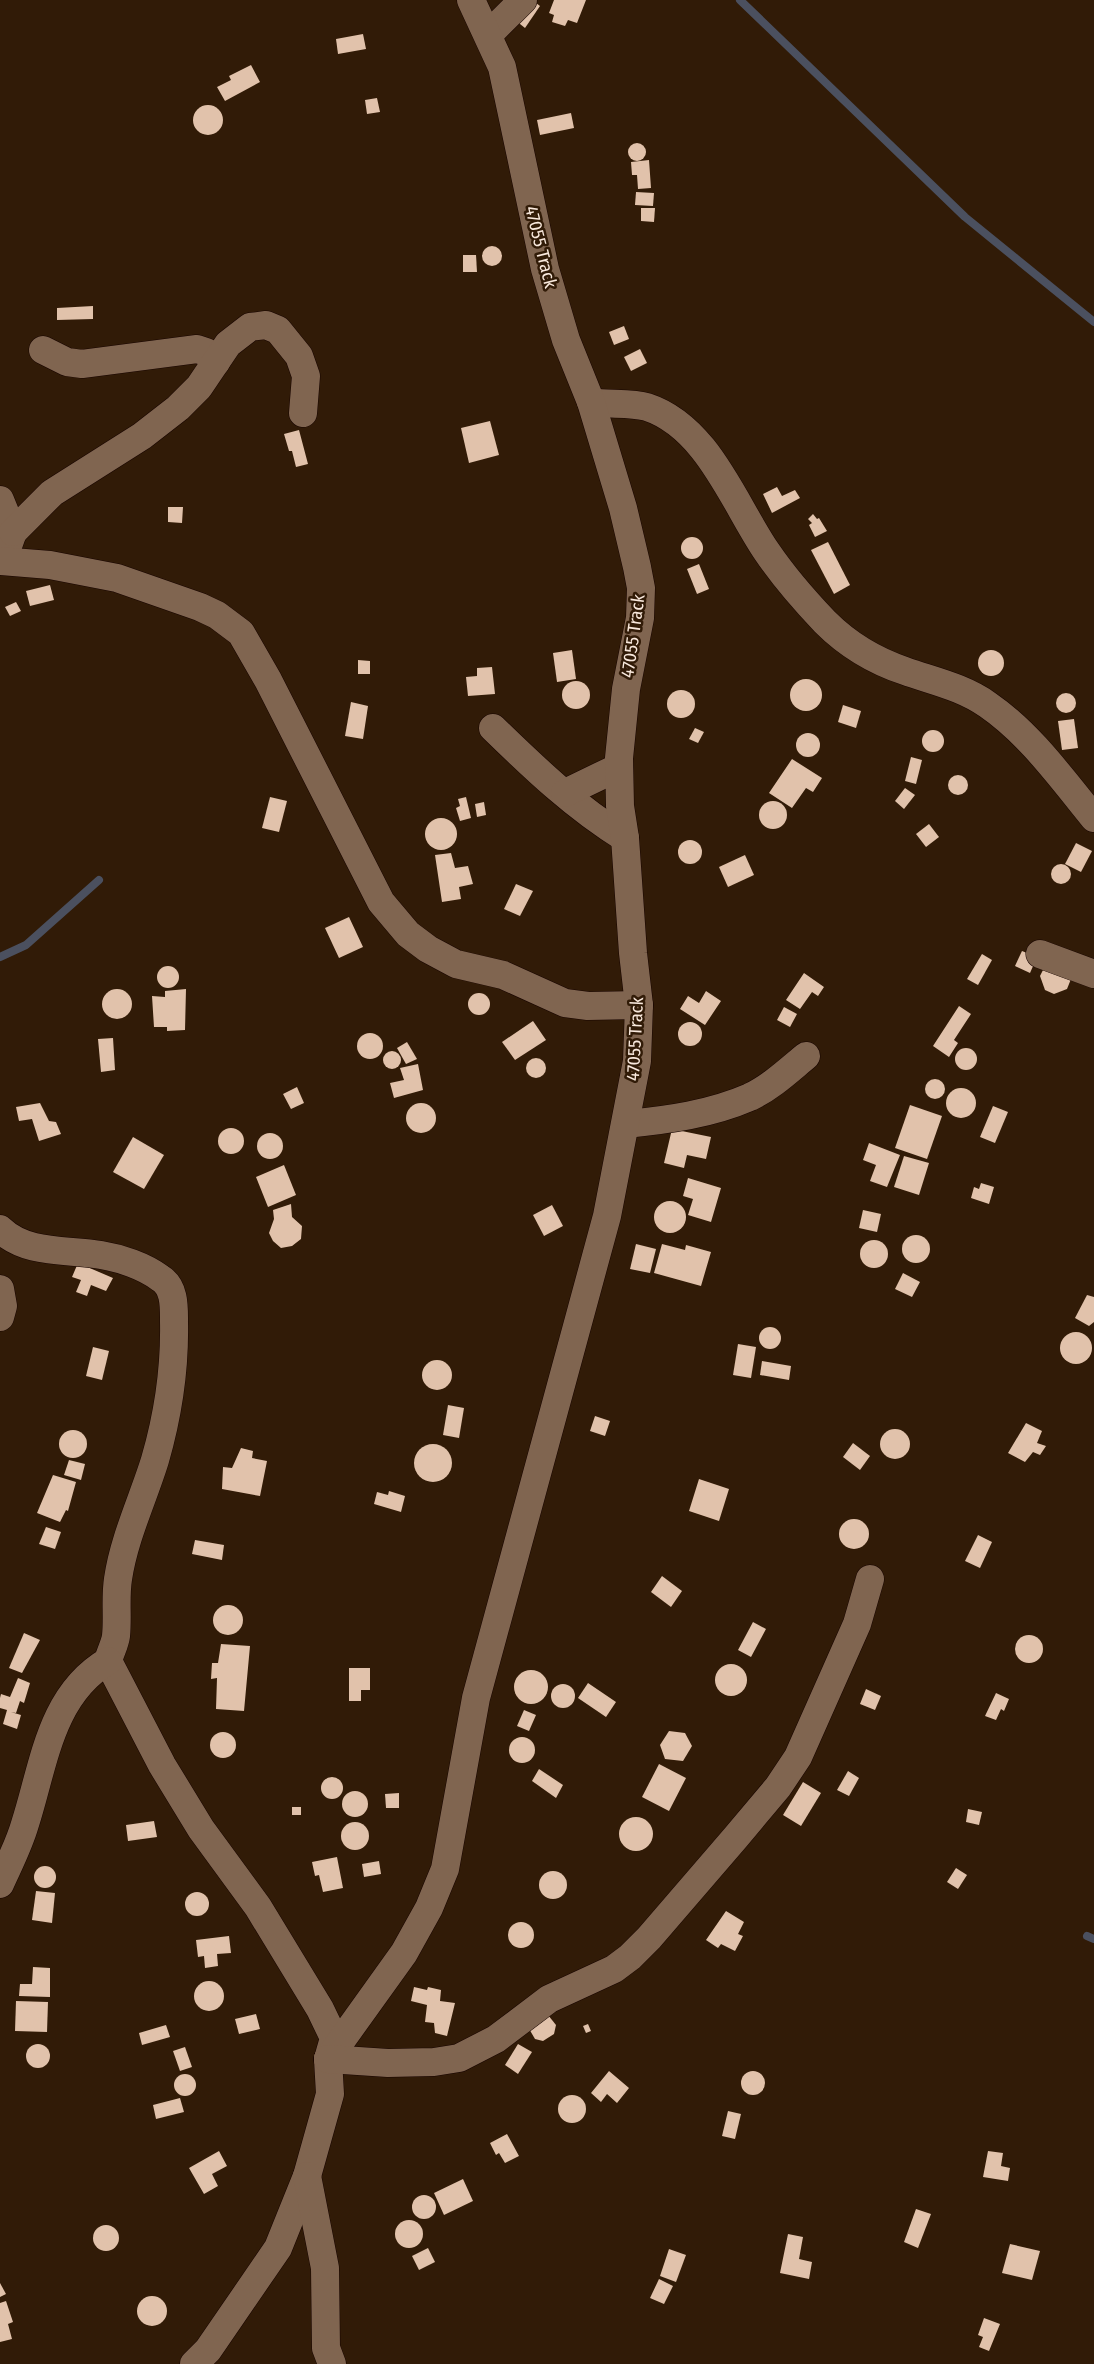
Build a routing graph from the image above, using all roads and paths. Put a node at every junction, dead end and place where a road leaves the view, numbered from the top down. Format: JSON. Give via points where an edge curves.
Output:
{"nodes":[{"id":1,"x":471,"y":0,"type":"edge"},
{"id":2,"x":523,"y":0,"type":"edge"},
{"id":3,"x":488,"y":35,"type":"junction"},
{"id":4,"x":43,"y":350,"type":"dead end"},
{"id":5,"x":216,"y":362,"type":"junction"},
{"id":6,"x":591,"y":402,"type":"junction"},
{"id":7,"x":303,"y":413,"type":"dead end"},
{"id":8,"x":0,"y":500,"type":"edge"},
{"id":9,"x":13,"y":532,"type":"junction"},
{"id":10,"x":0,"y":561,"type":"edge"},
{"id":11,"x":493,"y":728,"type":"dead end"},
{"id":12,"x":619,"y":767,"type":"junction"},
{"id":13,"x":565,"y":793,"type":"junction"},
{"id":14,"x":1094,"y":818,"type":"edge"},
{"id":15,"x":625,"y":838,"type":"junction"},
{"id":16,"x":1040,"y":954,"type":"dead end"},
{"id":17,"x":1094,"y":974,"type":"edge"},
{"id":18,"x":639,"y":1005,"type":"junction"},
{"id":19,"x":806,"y":1056,"type":"dead end"},
{"id":20,"x":626,"y":1124,"type":"junction"},
{"id":21,"x":0,"y":1229,"type":"edge"},
{"id":22,"x":0,"y":1290,"type":"edge"},
{"id":23,"x":0,"y":1317,"type":"edge"},
{"id":24,"x":870,"y":1579,"type":"dead end"},
{"id":25,"x":108,"y":1661,"type":"junction"},
{"id":26,"x":0,"y":1884,"type":"edge"},
{"id":27,"x":328,"y":2059,"type":"junction"},
{"id":28,"x":307,"y":2176,"type":"junction"},
{"id":29,"x":194,"y":2364,"type":"edge"},
{"id":30,"x":332,"y":2364,"type":"edge"}],
"edges":[{"from":1,"to":3,"type":"street","name":"47055 Track"},
{"from":2,"to":3,"type":"street"},
{"from":3,"to":6,"type":"street","name":"47055 Track","via":[[502,67],[545,269],[566,340]]},
{"from":4,"to":5,"type":"street","via":[[67,362],[82,364],[197,349],[206,352]]},
{"from":5,"to":7,"type":"street","via":[[228,344],[250,327],[266,325],[278,330],[299,356],[306,376]]},
{"from":5,"to":9,"type":"street","via":[[199,387],[178,408],[142,436],[52,493]]},
{"from":6,"to":12,"type":"street","name":"47055 Track","via":[[623,508],[641,588],[640,618],[626,689]]},
{"from":6,"to":14,"type":"street","via":[[646,407],[670,417],[684,428],[724,480],[766,551],[795,590],[825,622],[861,651],[902,670],[958,689],[988,705],[1022,735]]},
{"from":8,"to":9,"type":"street"},
{"from":9,"to":10,"type":"street"},
{"from":10,"to":18,"type":"street","via":[[50,565],[117,578],[200,606],[217,615],[241,633],[381,902],[408,934],[456,964],[503,975],[565,1003]]},
{"from":11,"to":13,"type":"street"},
{"from":12,"to":13,"type":"street"},
{"from":12,"to":15,"type":"street","name":"47055 Track"},
{"from":13,"to":15,"type":"street"},
{"from":15,"to":18,"type":"street","name":"47055 Track"},
{"from":16,"to":17,"type":"street"},
{"from":18,"to":20,"type":"street","name":"47055 Track","via":[[637,1062]]},
{"from":19,"to":20,"type":"street","via":[[751,1096],[675,1119]]},
{"from":20,"to":27,"type":"street","name":"47055 Track","via":[[588,1291],[476,1698],[445,1869],[429,1908],[404,1954]]},
{"from":21,"to":25,"type":"street","via":[[27,1245],[45,1250],[102,1255],[131,1263],[162,1279],[171,1289],[175,1347],[172,1386],[157,1453],[132,1524],[118,1579],[116,1637]]},
{"from":22,"to":23,"type":"street","via":[[3,1306]]},
{"from":24,"to":27,"type":"street","via":[[857,1624],[798,1757],[742,1830],[630,1957],[549,1999],[496,2039],[460,2058],[388,2063]]},
{"from":25,"to":26,"type":"street","via":[[82,1680],[60,1714],[40,1767],[19,1843]]},
{"from":25,"to":27,"type":"street","via":[[162,1765],[202,1829],[258,1907],[320,2009],[334,2038]]},
{"from":27,"to":28,"type":"street","via":[[330,2094]]},
{"from":28,"to":29,"type":"street","via":[[278,2248],[208,2350]]},
{"from":28,"to":30,"type":"street","via":[[325,2268],[326,2348]]}]}
